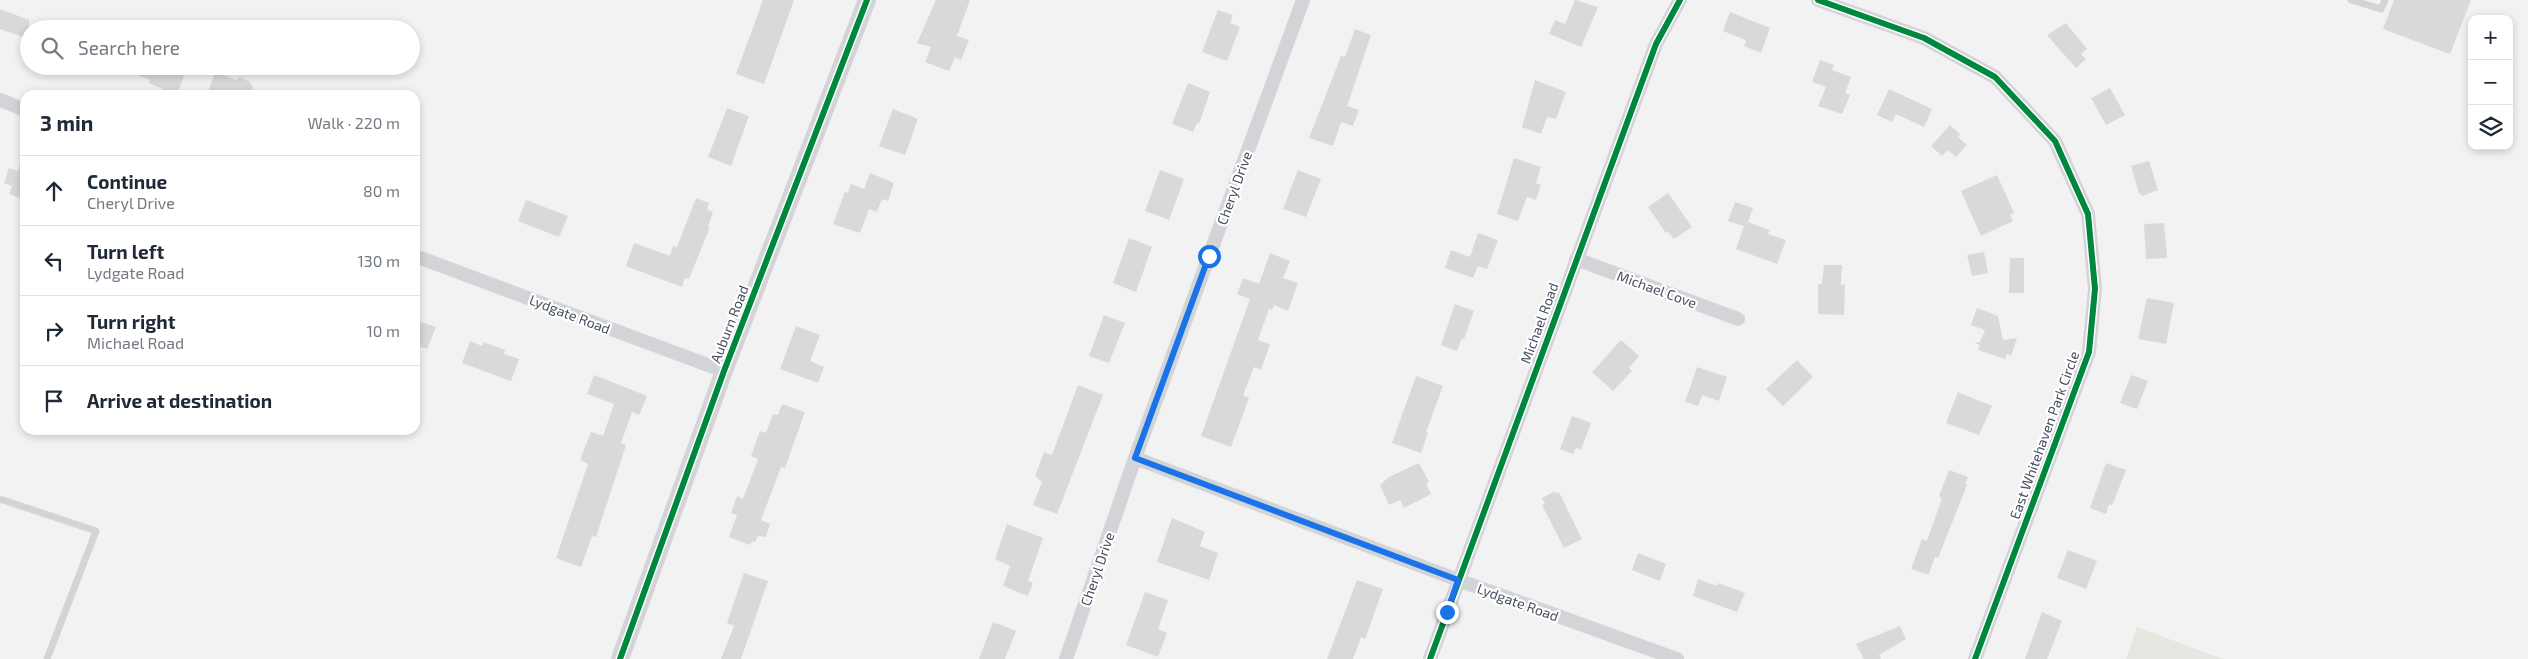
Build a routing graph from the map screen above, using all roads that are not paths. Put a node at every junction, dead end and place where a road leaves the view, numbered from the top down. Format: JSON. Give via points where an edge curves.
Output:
{"nodes":[{"id":1,"x":867,"y":0,"type":"edge"},
{"id":2,"x":1303,"y":0,"type":"edge"},
{"id":3,"x":1680,"y":0,"type":"edge"},
{"id":4,"x":1818,"y":0,"type":"edge"},
{"id":5,"x":2351,"y":0,"type":"edge"},
{"id":6,"x":2385,"y":0,"type":"edge"},
{"id":7,"x":0,"y":100,"type":"edge"},
{"id":8,"x":20,"y":108,"type":"edge"},
{"id":9,"x":420,"y":258,"type":"edge"},
{"id":10,"x":1576,"y":259,"type":"junction"},
{"id":11,"x":1738,"y":319,"type":"dead end"},
{"id":12,"x":724,"y":371,"type":"junction"},
{"id":13,"x":1135,"y":458,"type":"junction"},
{"id":14,"x":0,"y":499,"type":"edge"},
{"id":15,"x":1458,"y":580,"type":"junction"},
{"id":16,"x":47,"y":659,"type":"edge"},
{"id":17,"x":620,"y":659,"type":"edge"},
{"id":18,"x":1066,"y":659,"type":"edge"},
{"id":19,"x":1430,"y":659,"type":"edge"},
{"id":20,"x":1677,"y":659,"type":"edge"},
{"id":21,"x":1975,"y":659,"type":"edge"}],
"edges":[{"from":1,"to":12,"type":"street","name":"Auburn Road"},
{"from":2,"to":13,"type":"street","name":"Cheryl Drive"},
{"from":3,"to":10,"type":"street","name":"Michael Road","via":[[1656,44]]},
{"from":4,"to":21,"type":"street","name":"East Whitehaven Park Circle","via":[[1924,38],[1995,77],[2055,141],[2088,214],[2095,289],[2089,352]]},
{"from":5,"to":6,"type":"lane","via":[[2381,9]]},
{"from":7,"to":8,"type":"street"},
{"from":9,"to":12,"type":"street","name":"Lydgate Road"},
{"from":10,"to":11,"type":"street","name":"Michael Cove"},
{"from":10,"to":15,"type":"street","name":"Michael Road"},
{"from":12,"to":17,"type":"street","name":"Auburn Road"},
{"from":13,"to":15,"type":"street","name":"Lydgate Road"},
{"from":13,"to":18,"type":"street","name":"Cheryl Drive"},
{"from":14,"to":16,"type":"lane","via":[[96,532]]},
{"from":15,"to":19,"type":"street","name":"Michael Road"},
{"from":15,"to":20,"type":"street","name":"Lydgate Road"}]}
